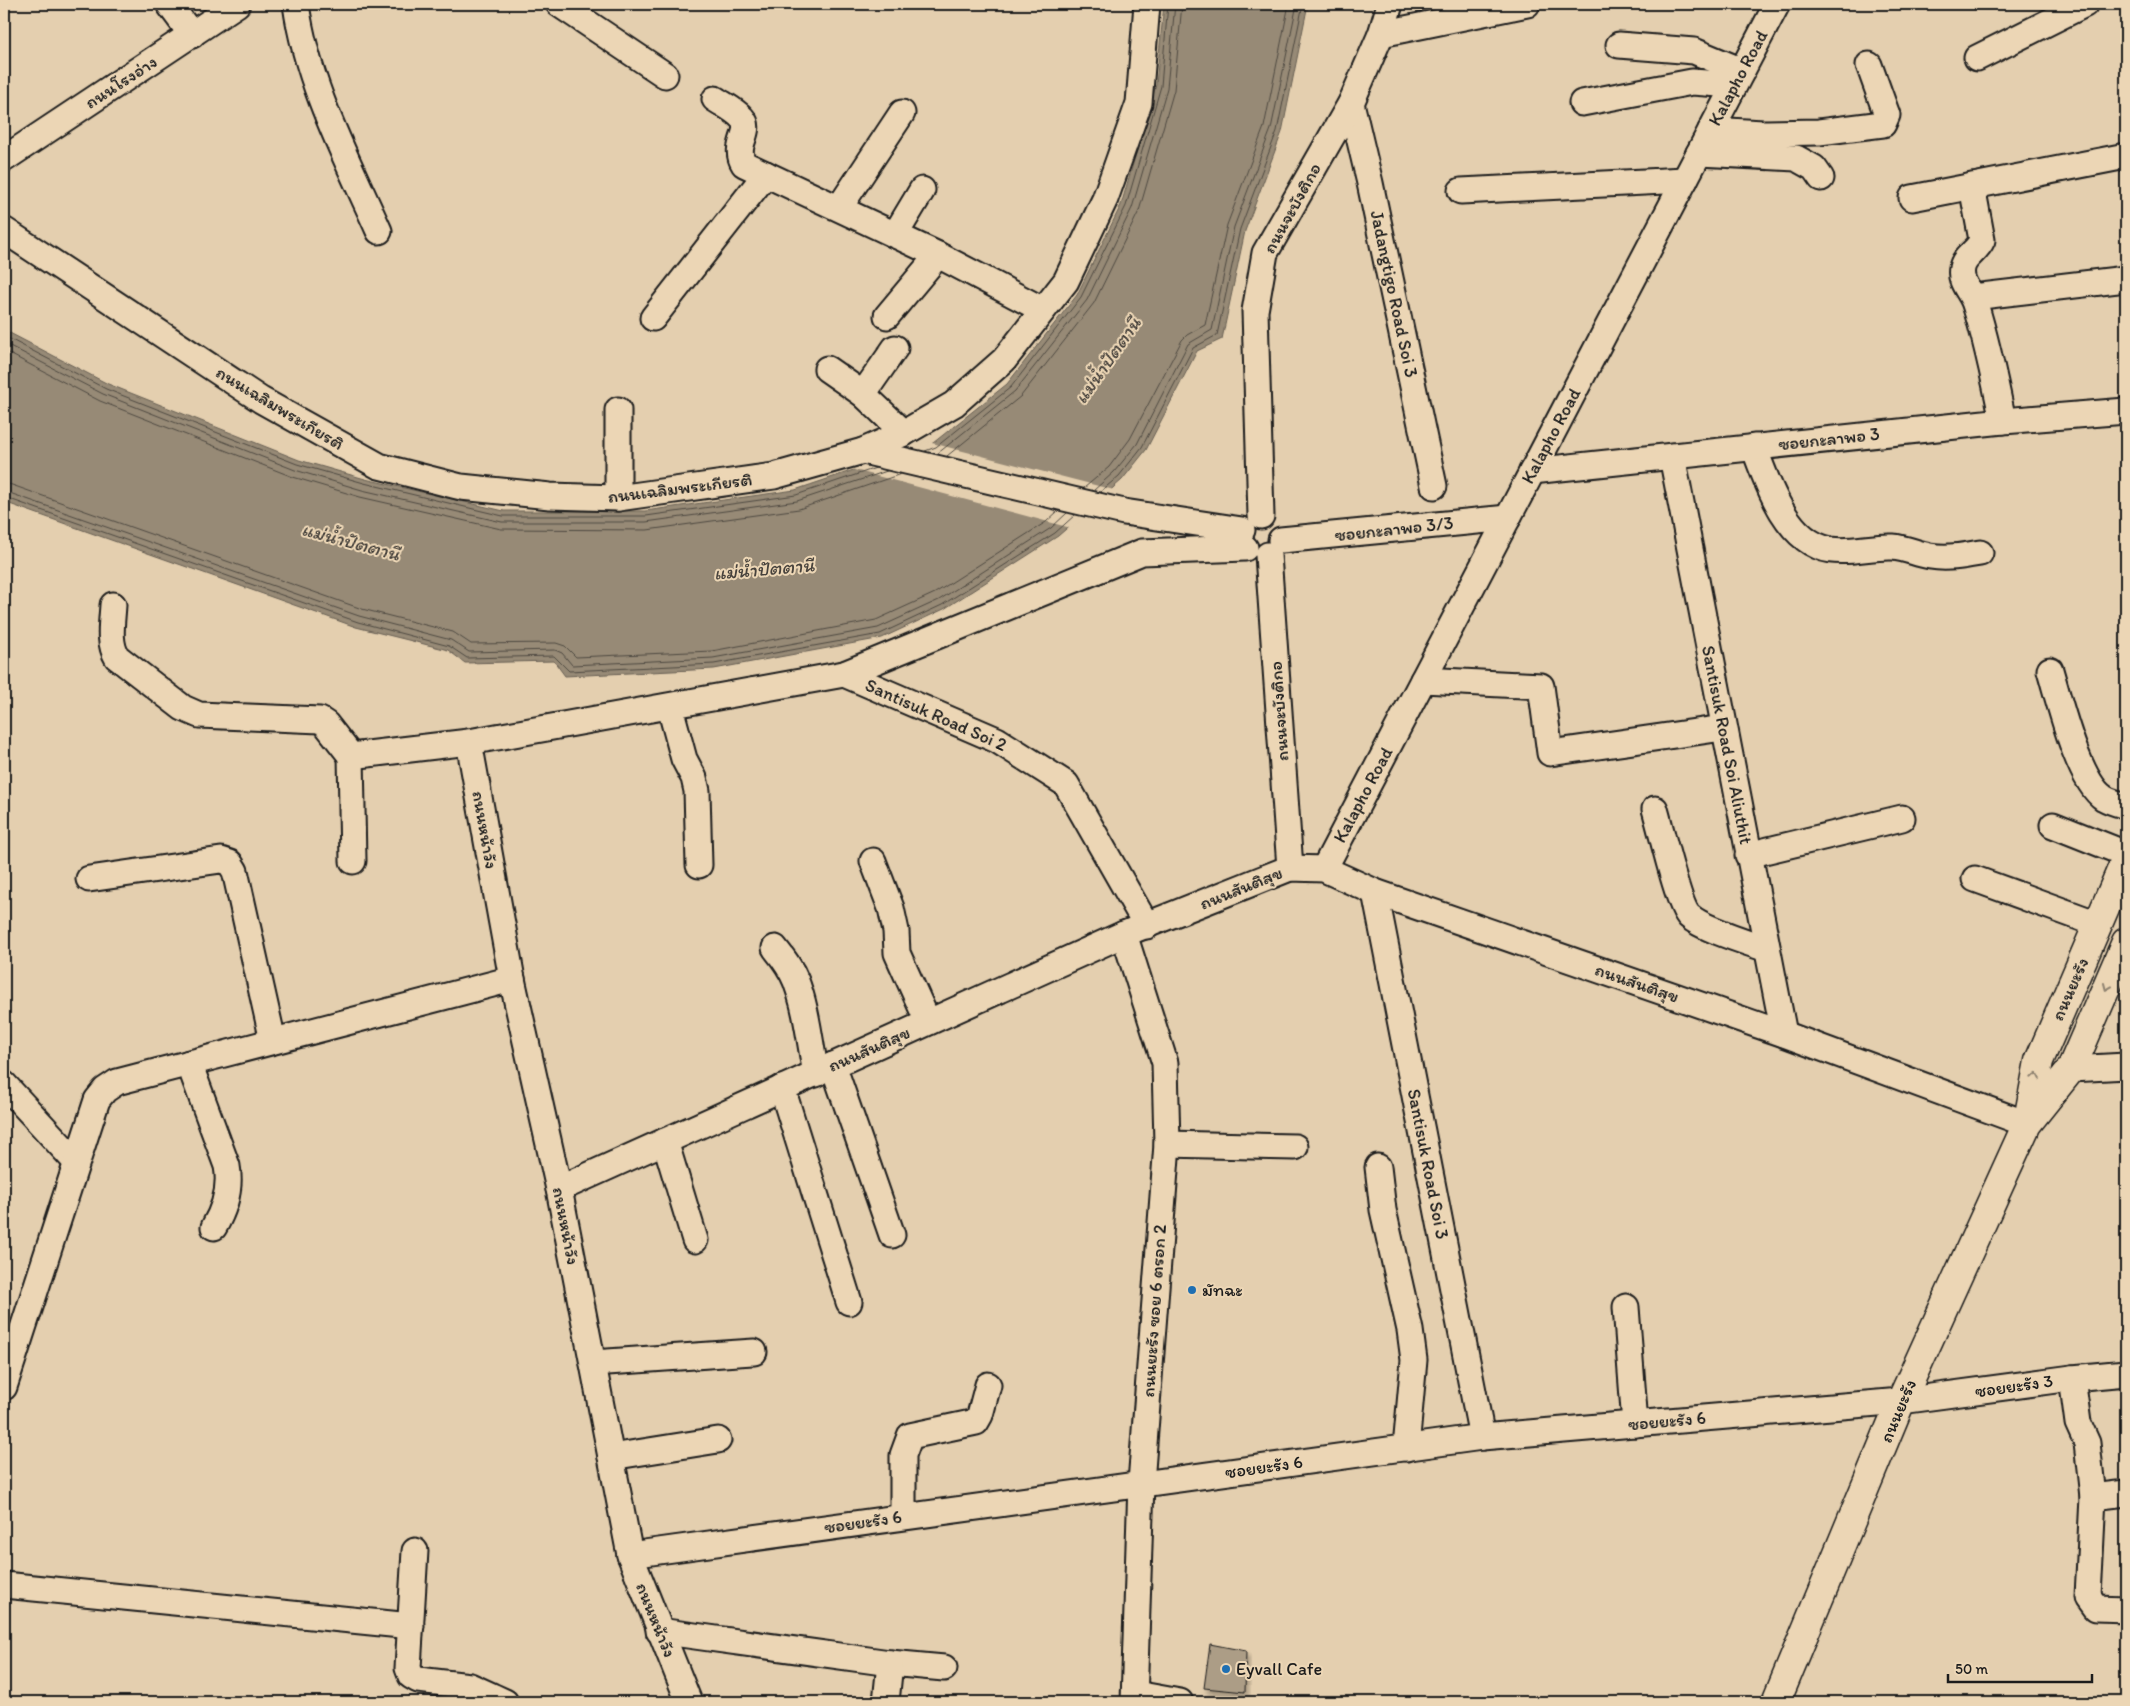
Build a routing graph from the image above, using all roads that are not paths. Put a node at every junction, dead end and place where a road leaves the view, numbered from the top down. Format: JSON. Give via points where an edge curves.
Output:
{"nodes":[{"id":1,"x":170,"y":4,"type":"edge"},
{"id":2,"x":237,"y":4,"type":"edge"},
{"id":3,"x":296,"y":4,"type":"edge"},
{"id":4,"x":559,"y":4,"type":"edge"},
{"id":5,"x":1147,"y":4,"type":"edge"},
{"id":6,"x":1390,"y":4,"type":"edge"},
{"id":7,"x":1527,"y":4,"type":"edge"},
{"id":8,"x":1777,"y":4,"type":"edge"},
{"id":9,"x":2085,"y":4,"type":"edge"},
{"id":10,"x":1381,"y":34,"type":"junction"},
{"id":11,"x":192,"y":35,"type":"junction"},
{"id":12,"x":1619,"y":45,"type":"dead end"},
{"id":13,"x":1977,"y":58,"type":"dead end"},
{"id":14,"x":1869,"y":65,"type":"dead end"},
{"id":15,"x":665,"y":75,"type":"dead end"},
{"id":16,"x":1738,"y":78,"type":"junction"},
{"id":17,"x":715,"y":100,"type":"dead end"},
{"id":18,"x":1351,"y":103,"type":"junction"},
{"id":19,"x":1582,"y":103,"type":"dead end"},
{"id":20,"x":902,"y":113,"type":"dead end"},
{"id":21,"x":1711,"y":130,"type":"junction"},
{"id":22,"x":1699,"y":153,"type":"junction"},
{"id":23,"x":2126,"y":156,"type":"edge"},
{"id":24,"x":4,"y":159,"type":"edge"},
{"id":25,"x":766,"y":174,"type":"junction"},
{"id":26,"x":1821,"y":178,"type":"dead end"},
{"id":27,"x":1685,"y":180,"type":"junction"},
{"id":28,"x":1972,"y":186,"type":"junction"},
{"id":29,"x":922,"y":190,"type":"dead end"},
{"id":30,"x":1460,"y":191,"type":"dead end"},
{"id":31,"x":1912,"y":198,"type":"dead end"},
{"id":32,"x":839,"y":208,"type":"junction"},
{"id":33,"x":4,"y":230,"type":"edge"},
{"id":34,"x":379,"y":231,"type":"dead end"},
{"id":35,"x":895,"y":235,"type":"junction"},
{"id":36,"x":938,"y":255,"type":"junction"},
{"id":37,"x":2126,"y":279,"type":"edge"},
{"id":38,"x":1973,"y":297,"type":"junction"},
{"id":39,"x":1044,"y":310,"type":"junction"},
{"id":40,"x":887,"y":316,"type":"dead end"},
{"id":41,"x":653,"y":318,"type":"dead end"},
{"id":42,"x":895,"y":348,"type":"dead end"},
{"id":43,"x":827,"y":369,"type":"dead end"},
{"id":44,"x":863,"y":394,"type":"junction"},
{"id":45,"x":618,"y":410,"type":"dead end"},
{"id":46,"x":2126,"y":411,"type":"edge"},
{"id":47,"x":2003,"y":421,"type":"junction"},
{"id":48,"x":904,"y":433,"type":"junction"},
{"id":49,"x":1754,"y":447,"type":"junction"},
{"id":50,"x":872,"y":454,"type":"junction"},
{"id":51,"x":1672,"y":456,"type":"junction"},
{"id":52,"x":1532,"y":471,"type":"junction"},
{"id":53,"x":1434,"y":486,"type":"dead end"},
{"id":54,"x":618,"y":498,"type":"junction"},
{"id":55,"x":1149,"y":517,"type":"junction"},
{"id":56,"x":1508,"y":518,"type":"junction"},
{"id":57,"x":1259,"y":538,"type":"junction"},
{"id":58,"x":1142,"y":552,"type":"junction"},
{"id":59,"x":1980,"y":553,"type":"dead end"},
{"id":60,"x":113,"y":605,"type":"dead end"},
{"id":61,"x":2050,"y":670,"type":"dead end"},
{"id":62,"x":844,"y":674,"type":"junction"},
{"id":63,"x":1423,"y":680,"type":"junction"},
{"id":64,"x":670,"y":707,"type":"junction"},
{"id":65,"x":1723,"y":728,"type":"junction"},
{"id":66,"x":469,"y":742,"type":"junction"},
{"id":67,"x":350,"y":756,"type":"junction"},
{"id":68,"x":2126,"y":806,"type":"edge"},
{"id":69,"x":1655,"y":809,"type":"dead end"},
{"id":70,"x":1902,"y":818,"type":"dead end"},
{"id":71,"x":2054,"y":826,"type":"dead end"},
{"id":72,"x":2126,"y":854,"type":"edge"},
{"id":73,"x":1748,"y":855,"type":"junction"},
{"id":74,"x":2126,"y":859,"type":"edge"},
{"id":75,"x":353,"y":861,"type":"dead end"},
{"id":76,"x":873,"y":861,"type":"dead end"},
{"id":77,"x":699,"y":866,"type":"dead end"},
{"id":78,"x":1290,"y":868,"type":"junction"},
{"id":79,"x":1324,"y":869,"type":"junction"},
{"id":80,"x":89,"y":879,"type":"dead end"},
{"id":81,"x":1975,"y":880,"type":"dead end"},
{"id":82,"x":1374,"y":892,"type":"junction"},
{"id":83,"x":2098,"y":924,"type":"junction"},
{"id":84,"x":1147,"y":926,"type":"junction"},
{"id":85,"x":1124,"y":934,"type":"junction"},
{"id":86,"x":2126,"y":942,"type":"edge"},
{"id":87,"x":775,"y":948,"type":"dead end"},
{"id":88,"x":1767,"y":949,"type":"junction"},
{"id":89,"x":512,"y":980,"type":"junction"},
{"id":90,"x":928,"y":1022,"type":"junction"},
{"id":91,"x":1784,"y":1034,"type":"junction"},
{"id":92,"x":273,"y":1041,"type":"junction"},
{"id":93,"x":189,"y":1063,"type":"junction"},
{"id":94,"x":2126,"y":1066,"type":"edge"},
{"id":95,"x":824,"y":1069,"type":"junction"},
{"id":96,"x":2071,"y":1069,"type":"junction"},
{"id":97,"x":4,"y":1084,"type":"edge"},
{"id":98,"x":782,"y":1088,"type":"junction"},
{"id":99,"x":2028,"y":1124,"type":"junction"},
{"id":100,"x":665,"y":1141,"type":"junction"},
{"id":101,"x":1167,"y":1144,"type":"junction"},
{"id":102,"x":1295,"y":1146,"type":"dead end"},
{"id":103,"x":76,"y":1162,"type":"junction"},
{"id":104,"x":1378,"y":1167,"type":"dead end"},
{"id":105,"x":559,"y":1189,"type":"junction"},
{"id":106,"x":214,"y":1227,"type":"dead end"},
{"id":107,"x":892,"y":1234,"type":"dead end"},
{"id":108,"x":695,"y":1240,"type":"dead end"},
{"id":109,"x":849,"y":1302,"type":"dead end"},
{"id":110,"x":1626,"y":1307,"type":"dead end"},
{"id":111,"x":754,"y":1352,"type":"dead end"},
{"id":112,"x":593,"y":1362,"type":"junction"},
{"id":113,"x":2126,"y":1373,"type":"edge"},
{"id":114,"x":2072,"y":1378,"type":"junction"},
{"id":115,"x":988,"y":1385,"type":"dead end"},
{"id":116,"x":4,"y":1387,"type":"edge"},
{"id":117,"x":1901,"y":1401,"type":"junction"},
{"id":118,"x":1635,"y":1424,"type":"junction"},
{"id":119,"x":1482,"y":1438,"type":"junction"},
{"id":120,"x":718,"y":1440,"type":"dead end"},
{"id":121,"x":1406,"y":1448,"type":"junction"},
{"id":122,"x":611,"y":1457,"type":"junction"},
{"id":123,"x":1141,"y":1483,"type":"junction"},
{"id":124,"x":2126,"y":1493,"type":"edge"},
{"id":125,"x":2094,"y":1497,"type":"junction"},
{"id":126,"x":902,"y":1516,"type":"junction"},
{"id":127,"x":415,"y":1551,"type":"dead end"},
{"id":128,"x":630,"y":1555,"type":"junction"},
{"id":129,"x":4,"y":1586,"type":"edge"},
{"id":130,"x":2126,"y":1609,"type":"edge"},
{"id":131,"x":411,"y":1626,"type":"junction"},
{"id":132,"x":659,"y":1631,"type":"junction"},
{"id":133,"x":890,"y":1663,"type":"junction"},
{"id":134,"x":944,"y":1668,"type":"dead end"},
{"id":135,"x":1135,"y":1698,"type":"edge"},
{"id":136,"x":505,"y":1702,"type":"edge"},
{"id":137,"x":689,"y":1702,"type":"edge"},
{"id":138,"x":886,"y":1702,"type":"edge"},
{"id":139,"x":1180,"y":1702,"type":"edge"},
{"id":140,"x":1776,"y":1702,"type":"edge"}],
"edges":[{"from":1,"to":11,"type":"street"},
{"from":2,"to":11,"type":"street","name":"ถนนโรงอ่าง"},
{"from":3,"to":34,"type":"street","via":[[307,56],[323,105]]},
{"from":4,"to":15,"type":"street"},
{"from":5,"to":39,"type":"street","name":"ถนนเฉลิมพระเกียรติ","via":[[1139,103],[1105,199],[1066,281]]},
{"from":6,"to":10,"type":"street","name":"ถนนจะบังติกอ"},
{"from":7,"to":10,"type":"street"},
{"from":8,"to":16,"type":"street","name":"Kalapho Road"},
{"from":9,"to":13,"type":"street"},
{"from":10,"to":18,"type":"street","name":"ถนนจะบังติกอ"},
{"from":11,"to":24,"type":"street","name":"ถนนโรงอ่าง"},
{"from":12,"to":16,"type":"street","via":[[1694,51]]},
{"from":14,"to":21,"type":"street","via":[[1888,115],[1883,124],[1819,132]]},
{"from":16,"to":19,"type":"street","via":[[1692,82]]},
{"from":16,"to":21,"type":"street","name":"Kalapho Road"},
{"from":17,"to":25,"type":"street","via":[[744,120],[746,131],[739,149],[741,158],[744,164]]},
{"from":18,"to":53,"type":"street","name":"Jadangtigo Road Soi 3"},
{"from":18,"to":57,"type":"street","name":"ถนนจะบังติกอ","via":[[1265,253],[1255,311]]},
{"from":20,"to":32,"type":"street"},
{"from":21,"to":22,"type":"street","name":"Kalapho Road"},
{"from":22,"to":26,"type":"street","via":[[1796,158],[1814,168]]},
{"from":22,"to":27,"type":"street","name":"Kalapho Road"},
{"from":23,"to":28,"type":"street"},
{"from":25,"to":32,"type":"street"},
{"from":25,"to":41,"type":"street"},
{"from":27,"to":30,"type":"street"},
{"from":27,"to":52,"type":"street","name":"Kalapho Road"},
{"from":28,"to":31,"type":"street"},
{"from":28,"to":38,"type":"street","via":[[1982,240],[1962,269],[1963,282]]},
{"from":29,"to":35,"type":"street"},
{"from":32,"to":35,"type":"street"},
{"from":33,"to":54,"type":"street","name":"ถนนเฉลิมพระเกียรติ","via":[[261,400],[379,466],[461,487],[550,496]]},
{"from":35,"to":36,"type":"street"},
{"from":36,"to":39,"type":"street"},
{"from":36,"to":40,"type":"street"},
{"from":37,"to":38,"type":"street"},
{"from":38,"to":47,"type":"street","via":[[1988,345]]},
{"from":39,"to":48,"type":"street","name":"ถนนเฉลิมพระเกียรติ","via":[[1004,360],[954,404]]},
{"from":42,"to":44,"type":"street"},
{"from":43,"to":44,"type":"street"},
{"from":44,"to":48,"type":"street"},
{"from":45,"to":54,"type":"street"},
{"from":46,"to":47,"type":"street","name":"ซอยกะลาพอ 3"},
{"from":47,"to":49,"type":"street","name":"ซอยกะลาพอ 3"},
{"from":48,"to":50,"type":"street","name":"ถนนเฉลิมพระเกียรติ"},
{"from":49,"to":51,"type":"street","name":"ซอยกะลาพอ 3"},
{"from":49,"to":59,"type":"street","via":[[1770,489],[1786,517],[1804,537],[1822,548],[1899,547],[1949,558]]},
{"from":50,"to":54,"type":"street","name":"ถนนเฉลิมพระเกียรติ","via":[[774,476]]},
{"from":50,"to":55,"type":"street"},
{"from":51,"to":52,"type":"street","name":"ซอยกะลาพอ 3"},
{"from":51,"to":65,"type":"street","name":"Santisuk Road Soi Aliuthit"},
{"from":52,"to":56,"type":"street","name":"Kalapho Road"},
{"from":55,"to":57,"type":"street"},
{"from":55,"to":58,"type":"street"},
{"from":56,"to":57,"type":"street","name":"ซอยกะลาพอ 3/3"},
{"from":56,"to":63,"type":"street","name":"Kalapho Road"},
{"from":57,"to":58,"type":"street"},
{"from":57,"to":78,"type":"street","name":"ถนนจะบังติกอ"},
{"from":58,"to":62,"type":"street"},
{"from":60,"to":67,"type":"street","via":[[112,650],[117,658],[183,708],[199,715],[320,720]]},
{"from":61,"to":68,"type":"street","via":[[2091,785],[2104,798]]},
{"from":62,"to":64,"type":"street"},
{"from":62,"to":84,"type":"street","name":"Santisuk Road Soi 2","via":[[997,740],[1066,784]]},
{"from":63,"to":65,"type":"street","via":[[1540,686],[1550,753]]},
{"from":63,"to":79,"type":"street","name":"Kalapho Road"},
{"from":64,"to":66,"type":"street"},
{"from":64,"to":77,"type":"street","via":[[684,759],[697,791]]},
{"from":65,"to":73,"type":"street","name":"Santisuk Road Soi Aliuthit"},
{"from":66,"to":67,"type":"street"},
{"from":66,"to":89,"type":"street","name":"ถนนหน้าวัง"},
{"from":67,"to":75,"type":"street"},
{"from":69,"to":88,"type":"street","via":[[1679,896],[1688,915],[1700,924]]},
{"from":70,"to":73,"type":"street"},
{"from":71,"to":72,"type":"street"},
{"from":73,"to":88,"type":"street","name":"Santisuk Road Soi Aliuthit"},
{"from":74,"to":83,"type":"main road","name":"ถนนยะรัง"},
{"from":76,"to":90,"type":"street","via":[[891,908],[897,953]]},
{"from":78,"to":79,"type":"street","name":"ถนนสันติสุข"},
{"from":78,"to":84,"type":"street","name":"ถนนสันติสุข"},
{"from":79,"to":82,"type":"street","name":"ถนนสันติสุข"},
{"from":80,"to":92,"type":"street","via":[[221,860],[230,863],[235,870]]},
{"from":81,"to":83,"type":"street"},
{"from":82,"to":91,"type":"street","name":"ถนนสันติสุข"},
{"from":82,"to":119,"type":"street","name":"Santisuk Road Soi 3"},
{"from":99,"to":83,"type":"main road","name":"ถนนยะรัง","one_way":true,"via":[[2038,1061]]},
{"from":84,"to":85,"type":"street","name":"ถนนสันติสุข"},
{"from":85,"to":90,"type":"street","name":"ถนนสันติสุข"},
{"from":85,"to":101,"type":"street","name":"ถนนยะรัง ซอย 6 ตรอก 2","via":[[1165,1063]]},
{"from":86,"to":96,"type":"main road","name":"ถนนยะรัง","one_way":true},
{"from":87,"to":95,"type":"street","via":[[788,964],[798,987]]},
{"from":88,"to":91,"type":"street","name":"Santisuk Road Soi Aliuthit"},
{"from":89,"to":92,"type":"street"},
{"from":89,"to":105,"type":"street","name":"ถนนหน้าวัง"},
{"from":90,"to":95,"type":"street","name":"ถนนสันติสุข"},
{"from":91,"to":99,"type":"street","name":"ถนนสันติสุข"},
{"from":92,"to":93,"type":"street"},
{"from":93,"to":103,"type":"street","via":[[117,1082],[105,1090],[97,1100]]},
{"from":93,"to":106,"type":"street","via":[[229,1176],[222,1212]]},
{"from":94,"to":96,"type":"street"},
{"from":95,"to":98,"type":"street","name":"ถนนสันติสุข"},
{"from":95,"to":107,"type":"street"},
{"from":96,"to":99,"type":"main road","name":"ถนนยะรัง"},
{"from":97,"to":103,"type":"street"},
{"from":98,"to":100,"type":"street","name":"ถนนสันติสุข"},
{"from":98,"to":109,"type":"street"},
{"from":99,"to":117,"type":"main road","name":"ถนนยะรัง"},
{"from":100,"to":105,"type":"street","name":"ถนนสันติสุข"},
{"from":100,"to":108,"type":"street"},
{"from":101,"to":102,"type":"street"},
{"from":101,"to":123,"type":"street","name":"ถนนยะรัง ซอย 6 ตรอก 2"},
{"from":103,"to":116,"type":"street"},
{"from":104,"to":121,"type":"street","via":[[1383,1210],[1414,1360]]},
{"from":105,"to":112,"type":"street","name":"ถนนหน้าวัง"},
{"from":110,"to":118,"type":"street"},
{"from":111,"to":112,"type":"street"},
{"from":112,"to":122,"type":"street","name":"ถนนหน้าวัง"},
{"from":113,"to":114,"type":"street","name":"ซอยยะรัง 3"},
{"from":114,"to":117,"type":"street","name":"ซอยยะรัง 3"},
{"from":114,"to":125,"type":"street","via":[[2078,1423],[2087,1442]]},
{"from":115,"to":126,"type":"street","via":[[976,1422],[910,1436],[902,1455]]},
{"from":117,"to":118,"type":"street","name":"ซอยยะรัง 6"},
{"from":117,"to":140,"type":"main road","name":"ถนนยะรัง"},
{"from":118,"to":119,"type":"street","name":"ซอยยะรัง 6"},
{"from":119,"to":121,"type":"street","name":"ซอยยะรัง 6"},
{"from":120,"to":122,"type":"street"},
{"from":121,"to":123,"type":"street","name":"ซอยยะรัง 6"},
{"from":122,"to":128,"type":"street","name":"ถนนหน้าวัง"},
{"from":123,"to":126,"type":"street","name":"ซอยยะรัง 6"},
{"from":123,"to":135,"type":"street","name":"ถนนยะรัง ซอย 6 ตรอก 2"},
{"from":124,"to":125,"type":"street"},
{"from":125,"to":130,"type":"street","via":[[2088,1597],[2096,1608]]},
{"from":126,"to":128,"type":"street","name":"ซอยยะรัง 6"},
{"from":127,"to":131,"type":"street"},
{"from":128,"to":132,"type":"street","name":"ถนนหน้าวัง"},
{"from":129,"to":131,"type":"street"},
{"from":131,"to":136,"type":"street","via":[[408,1668],[411,1676],[418,1680],[470,1686]]},
{"from":132,"to":133,"type":"street"},
{"from":132,"to":137,"type":"street","name":"ถนนหน้าวัง"},
{"from":133,"to":134,"type":"street"},
{"from":133,"to":138,"type":"street"},
{"from":135,"to":139,"type":"street"}]}
